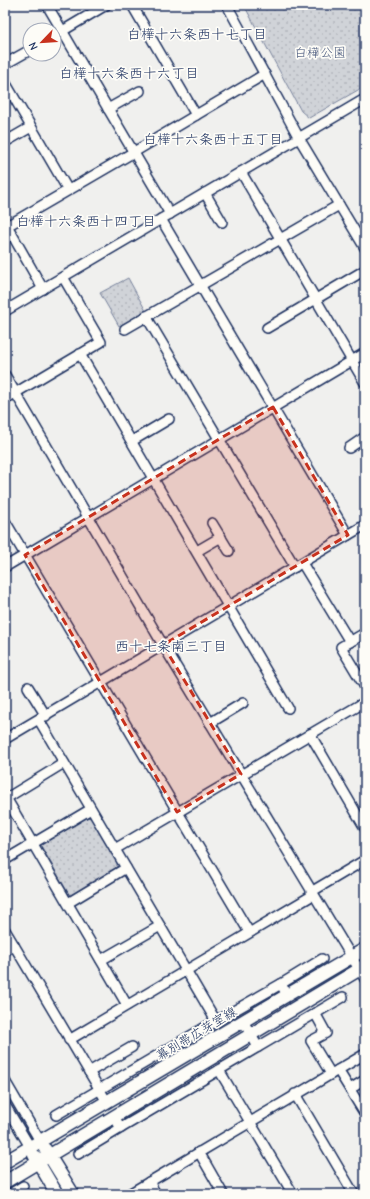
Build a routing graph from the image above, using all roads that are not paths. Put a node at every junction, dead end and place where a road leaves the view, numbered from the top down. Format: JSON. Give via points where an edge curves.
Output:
{"nodes":[{"id":1,"x":47,"y":5,"type":"edge"},
{"id":2,"x":106,"y":5,"type":"edge"},
{"id":3,"x":132,"y":5,"type":"edge"},
{"id":4,"x":227,"y":5,"type":"edge"},
{"id":5,"x":57,"y":22,"type":"edge"},
{"id":6,"x":62,"y":31,"type":"joint"},
{"id":7,"x":22,"y":54,"type":"edge"},
{"id":8,"x":5,"y":64,"type":"edge"},
{"id":9,"x":265,"y":74,"type":"junction"},
{"id":10,"x":5,"y":82,"type":"edge"},
{"id":11,"x":140,"y":91,"type":"dead end"},
{"id":12,"x":365,"y":99,"type":"edge"},
{"id":13,"x":108,"y":109,"type":"junction"},
{"id":14,"x":196,"y":115,"type":"junction"},
{"id":15,"x":31,"y":127,"type":"junction"},
{"id":16,"x":299,"y":138,"type":"junction"},
{"id":17,"x":5,"y":142,"type":"edge"},
{"id":18,"x":134,"y":152,"type":"junction"},
{"id":19,"x":241,"y":172,"type":"junction"},
{"id":20,"x":68,"y":190,"type":"junction"},
{"id":21,"x":205,"y":193,"type":"junction"},
{"id":22,"x":339,"y":205,"type":"junction"},
{"id":23,"x":170,"y":214,"type":"junction"},
{"id":24,"x":161,"y":219,"type":"junction"},
{"id":25,"x":222,"y":222,"type":"dead end"},
{"id":26,"x":6,"y":224,"type":"edge"},
{"id":27,"x":280,"y":239,"type":"junction"},
{"id":28,"x":365,"y":248,"type":"edge"},
{"id":29,"x":365,"y":270,"type":"edge"},
{"id":30,"x":63,"y":277,"type":"junction"},
{"id":31,"x":200,"y":285,"type":"junction"},
{"id":32,"x":43,"y":289,"type":"junction"},
{"id":33,"x":315,"y":299,"type":"junction"},
{"id":34,"x":5,"y":311,"type":"edge"},
{"id":35,"x":146,"y":316,"type":"junction"},
{"id":36,"x":267,"y":328,"type":"dead end"},
{"id":37,"x":125,"y":329,"type":"dead end"},
{"id":38,"x":365,"y":353,"type":"edge"},
{"id":39,"x":80,"y":354,"type":"junction"},
{"id":40,"x":352,"y":361,"type":"junction"},
{"id":41,"x":5,"y":375,"type":"edge"},
{"id":42,"x":365,"y":383,"type":"edge"},
{"id":43,"x":15,"y":393,"type":"junction"},
{"id":44,"x":5,"y":399,"type":"edge"},
{"id":45,"x":273,"y":407,"type":"junction"},
{"id":46,"x":169,"y":419,"type":"dead end"},
{"id":47,"x":365,"y":437,"type":"edge"},
{"id":48,"x":219,"y":439,"type":"junction"},
{"id":49,"x":132,"y":441,"type":"junction"},
{"id":50,"x":349,"y":448,"type":"dead end"},
{"id":51,"x":154,"y":478,"type":"junction"},
{"id":52,"x":89,"y":517,"type":"junction"},
{"id":53,"x":5,"y":520,"type":"edge"},
{"id":54,"x":212,"y":522,"type":"dead end"},
{"id":55,"x":365,"y":525,"type":"edge"},
{"id":56,"x":348,"y":535,"type":"junction"},
{"id":57,"x":221,"y":537,"type":"junction"},
{"id":58,"x":197,"y":551,"type":"junction"},
{"id":59,"x":229,"y":551,"type":"dead end"},
{"id":60,"x":25,"y":555,"type":"junction"},
{"id":61,"x":298,"y":565,"type":"junction"},
{"id":62,"x":5,"y":567,"type":"edge"},
{"id":63,"x":229,"y":606,"type":"junction"},
{"id":64,"x":365,"y":633,"type":"edge"},
{"id":65,"x":350,"y":642,"type":"junction"},
{"id":66,"x":163,"y":645,"type":"junction"},
{"id":67,"x":101,"y":682,"type":"junction"},
{"id":68,"x":28,"y":687,"type":"dead end"},
{"id":69,"x":365,"y":687,"type":"edge"},
{"id":70,"x":365,"y":702,"type":"edge"},
{"id":71,"x":243,"y":703,"type":"dead end"},
{"id":72,"x":288,"y":708,"type":"dead end"},
{"id":73,"x":42,"y":718,"type":"junction"},
{"id":74,"x":210,"y":723,"type":"junction"},
{"id":75,"x":310,"y":734,"type":"junction"},
{"id":76,"x":5,"y":740,"type":"edge"},
{"id":77,"x":64,"y":763,"type":"junction"},
{"id":78,"x":241,"y":774,"type":"junction"},
{"id":79,"x":5,"y":798,"type":"edge"},
{"id":80,"x":91,"y":809,"type":"junction"},
{"id":81,"x":177,"y":812,"type":"junction"},
{"id":82,"x":365,"y":828,"type":"edge"},
{"id":83,"x":33,"y":843,"type":"junction"},
{"id":84,"x":115,"y":849,"type":"junction"},
{"id":85,"x":5,"y":860,"type":"edge"},
{"id":86,"x":365,"y":860,"type":"edge"},
{"id":87,"x":126,"y":868,"type":"junction"},
{"id":88,"x":312,"y":893,"type":"junction"},
{"id":89,"x":68,"y":903,"type":"junction"},
{"id":90,"x":160,"y":926,"type":"junction"},
{"id":91,"x":5,"y":930,"type":"edge"},
{"id":92,"x":249,"y":932,"type":"junction"},
{"id":93,"x":14,"y":946,"type":"junction"},
{"id":94,"x":365,"y":949,"type":"edge"},
{"id":95,"x":5,"y":951,"type":"edge"},
{"id":96,"x":352,"y":957,"type":"junction"},
{"id":97,"x":322,"y":959,"type":"dead end"},
{"id":98,"x":102,"y":960,"type":"junction"},
{"id":99,"x":186,"y":970,"type":"junction"},
{"id":100,"x":363,"y":972,"type":"edge"},
{"id":101,"x":280,"y":984,"type":"junction"},
{"id":102,"x":287,"y":995,"type":"junction"},
{"id":103,"x":343,"y":997,"type":"dead end"},
{"id":104,"x":128,"y":1005,"type":"junction"},
{"id":105,"x":315,"y":1013,"type":"junction"},
{"id":106,"x":216,"y":1021,"type":"junction"},
{"id":107,"x":243,"y":1021,"type":"junction"},
{"id":108,"x":251,"y":1034,"type":"junction"},
{"id":109,"x":69,"y":1040,"type":"junction"},
{"id":110,"x":132,"y":1047,"type":"dead end"},
{"id":111,"x":258,"y":1047,"type":"junction"},
{"id":112,"x":365,"y":1054,"type":"edge"},
{"id":113,"x":144,"y":1064,"type":"junction"},
{"id":114,"x":219,"y":1070,"type":"junction"},
{"id":115,"x":89,"y":1072,"type":"junction"},
{"id":116,"x":334,"y":1072,"type":"junction"},
{"id":117,"x":151,"y":1076,"type":"junction"},
{"id":118,"x":5,"y":1080,"type":"edge"},
{"id":119,"x":365,"y":1080,"type":"edge"},
{"id":120,"x":100,"y":1089,"type":"junction"},
{"id":121,"x":350,"y":1089,"type":"junction"},
{"id":122,"x":159,"y":1090,"type":"junction"},
{"id":123,"x":295,"y":1094,"type":"junction"},
{"id":124,"x":107,"y":1102,"type":"junction"},
{"id":125,"x":5,"y":1105,"type":"edge"},
{"id":126,"x":365,"y":1114,"type":"edge"},
{"id":127,"x":56,"y":1116,"type":"dead end"},
{"id":128,"x":114,"y":1117,"type":"junction"},
{"id":129,"x":249,"y":1122,"type":"junction"},
{"id":130,"x":121,"y":1128,"type":"junction"},
{"id":131,"x":40,"y":1141,"type":"junction"},
{"id":132,"x":30,"y":1147,"type":"junction"},
{"id":133,"x":199,"y":1152,"type":"junction"},
{"id":134,"x":78,"y":1154,"type":"dead end"},
{"id":135,"x":44,"y":1158,"type":"junction"},
{"id":136,"x":5,"y":1162,"type":"edge"},
{"id":137,"x":5,"y":1182,"type":"edge"},
{"id":138,"x":149,"y":1182,"type":"junction"},
{"id":139,"x":23,"y":1186,"type":"dead end"},
{"id":140,"x":10,"y":1194,"type":"edge"},
{"id":141,"x":57,"y":1194,"type":"edge"},
{"id":142,"x":73,"y":1194,"type":"edge"},
{"id":143,"x":129,"y":1194,"type":"edge"},
{"id":144,"x":156,"y":1194,"type":"edge"},
{"id":145,"x":223,"y":1194,"type":"edge"},
{"id":146,"x":293,"y":1194,"type":"edge"},
{"id":147,"x":354,"y":1194,"type":"edge"}],
"edges":[{"from":1,"to":5,"type":"street"},
{"from":2,"to":6,"type":"street"},
{"from":3,"to":14,"type":"street"},
{"from":4,"to":9,"type":"street"},
{"from":6,"to":13,"type":"street"},
{"from":7,"to":8,"type":"street"},
{"from":9,"to":14,"type":"street"},
{"from":9,"to":16,"type":"street"},
{"from":10,"to":15,"type":"street"},
{"from":11,"to":13,"type":"street"},
{"from":12,"to":16,"type":"street"},
{"from":13,"to":18,"type":"street"},
{"from":14,"to":18,"type":"street"},
{"from":15,"to":17,"type":"street"},
{"from":15,"to":20,"type":"street"},
{"from":16,"to":19,"type":"street"},
{"from":16,"to":22,"type":"street"},
{"from":18,"to":20,"type":"street"},
{"from":18,"to":23,"type":"street"},
{"from":19,"to":21,"type":"street"},
{"from":19,"to":27,"type":"street"},
{"from":20,"to":26,"type":"street"},
{"from":21,"to":23,"type":"street"},
{"from":21,"to":25,"type":"street"},
{"from":22,"to":27,"type":"street"},
{"from":22,"to":28,"type":"street"},
{"from":23,"to":24,"type":"street"},
{"from":24,"to":30,"type":"street"},
{"from":24,"to":31,"type":"street"},
{"from":26,"to":32,"type":"street"},
{"from":27,"to":31,"type":"street"},
{"from":27,"to":33,"type":"street"},
{"from":29,"to":33,"type":"street"},
{"from":30,"to":32,"type":"street"},
{"from":30,"to":39,"type":"street","via":[[101,342]]},
{"from":31,"to":35,"type":"street"},
{"from":31,"to":45,"type":"street"},
{"from":32,"to":34,"type":"street"},
{"from":33,"to":36,"type":"street"},
{"from":33,"to":40,"type":"street"},
{"from":35,"to":37,"type":"street"},
{"from":35,"to":48,"type":"street"},
{"from":38,"to":40,"type":"street"},
{"from":39,"to":43,"type":"street"},
{"from":39,"to":49,"type":"street"},
{"from":40,"to":42,"type":"street"},
{"from":40,"to":45,"type":"street"},
{"from":41,"to":43,"type":"street"},
{"from":43,"to":44,"type":"street"},
{"from":43,"to":52,"type":"street"},
{"from":45,"to":48,"type":"street"},
{"from":45,"to":56,"type":"street"},
{"from":46,"to":49,"type":"street"},
{"from":47,"to":50,"type":"street"},
{"from":48,"to":51,"type":"street"},
{"from":48,"to":61,"type":"street"},
{"from":49,"to":51,"type":"street"},
{"from":51,"to":52,"type":"street"},
{"from":51,"to":58,"type":"street"},
{"from":52,"to":60,"type":"street"},
{"from":52,"to":66,"type":"street"},
{"from":53,"to":60,"type":"street"},
{"from":54,"to":57,"type":"street"},
{"from":55,"to":56,"type":"street"},
{"from":56,"to":61,"type":"street"},
{"from":57,"to":58,"type":"street"},
{"from":57,"to":59,"type":"street"},
{"from":58,"to":63,"type":"street"},
{"from":60,"to":62,"type":"street"},
{"from":60,"to":67,"type":"street"},
{"from":61,"to":63,"type":"street"},
{"from":61,"to":65,"type":"street"},
{"from":63,"to":66,"type":"street"},
{"from":63,"to":72,"type":"street"},
{"from":64,"to":65,"type":"street"},
{"from":65,"to":69,"type":"street","via":[[341,647]]},
{"from":66,"to":67,"type":"street"},
{"from":66,"to":74,"type":"street"},
{"from":67,"to":73,"type":"street"},
{"from":67,"to":81,"type":"street"},
{"from":68,"to":73,"type":"street"},
{"from":70,"to":75,"type":"street"},
{"from":71,"to":74,"type":"street"},
{"from":73,"to":76,"type":"street"},
{"from":73,"to":77,"type":"street"},
{"from":74,"to":78,"type":"street"},
{"from":75,"to":78,"type":"street"},
{"from":75,"to":82,"type":"street"},
{"from":77,"to":79,"type":"street"},
{"from":77,"to":80,"type":"street"},
{"from":78,"to":81,"type":"street"},
{"from":78,"to":88,"type":"street"},
{"from":79,"to":83,"type":"street"},
{"from":80,"to":83,"type":"street"},
{"from":80,"to":84,"type":"street"},
{"from":81,"to":84,"type":"street"},
{"from":81,"to":92,"type":"street"},
{"from":83,"to":85,"type":"street"},
{"from":83,"to":89,"type":"street"},
{"from":84,"to":87,"type":"street"},
{"from":86,"to":88,"type":"street"},
{"from":87,"to":89,"type":"street"},
{"from":87,"to":90,"type":"street"},
{"from":88,"to":92,"type":"street"},
{"from":88,"to":96,"type":"street"},
{"from":89,"to":98,"type":"street"},
{"from":90,"to":98,"type":"street"},
{"from":90,"to":99,"type":"street"},
{"from":91,"to":93,"type":"street"},
{"from":92,"to":99,"type":"street"},
{"from":93,"to":95,"type":"street"},
{"from":93,"to":109,"type":"street"},
{"from":94,"to":96,"type":"main road","name":"幕別帯広芽室線"},
{"from":96,"to":100,"type":"street"},
{"from":96,"to":102,"type":"main road","name":"幕別帯広芽室線"},
{"from":97,"to":101,"type":"street"},
{"from":98,"to":104,"type":"street"},
{"from":99,"to":104,"type":"street"},
{"from":99,"to":106,"type":"street"},
{"from":100,"to":108,"type":"main road"},
{"from":101,"to":102,"type":"street"},
{"from":101,"to":106,"type":"street"},
{"from":102,"to":107,"type":"main road","name":"幕別帯広芽室線"},
{"from":103,"to":105,"type":"street"},
{"from":104,"to":109,"type":"street"},
{"from":105,"to":111,"type":"street"},
{"from":105,"to":116,"type":"street","via":[[326,1033],[311,1041]]},
{"from":106,"to":113,"type":"street"},
{"from":107,"to":108,"type":"street"},
{"from":107,"to":117,"type":"main road","name":"幕別帯広芽室線"},
{"from":108,"to":111,"type":"street"},
{"from":108,"to":122,"type":"main road"},
{"from":109,"to":115,"type":"street"},
{"from":110,"to":115,"type":"street"},
{"from":111,"to":114,"type":"street"},
{"from":112,"to":116,"type":"street"},
{"from":113,"to":117,"type":"street"},
{"from":113,"to":120,"type":"street"},
{"from":114,"to":129,"type":"street"},
{"from":114,"to":130,"type":"street"},
{"from":115,"to":120,"type":"street"},
{"from":116,"to":121,"type":"street"},
{"from":116,"to":123,"type":"street"},
{"from":117,"to":122,"type":"street"},
{"from":117,"to":124,"type":"main road","name":"幕別帯広芽室線"},
{"from":118,"to":131,"type":"street"},
{"from":119,"to":121,"type":"street"},
{"from":120,"to":124,"type":"street"},
{"from":120,"to":127,"type":"street"},
{"from":121,"to":126,"type":"street"},
{"from":122,"to":128,"type":"main road"},
{"from":123,"to":129,"type":"street"},
{"from":123,"to":147,"type":"street"},
{"from":124,"to":131,"type":"main road","name":"幕別帯広芽室線"},
{"from":125,"to":132,"type":"street"},
{"from":128,"to":130,"type":"street"},
{"from":128,"to":135,"type":"main road"},
{"from":129,"to":133,"type":"street"},
{"from":129,"to":146,"type":"street"},
{"from":130,"to":134,"type":"street"},
{"from":131,"to":132,"type":"main road","name":"幕別帯広芽室線"},
{"from":131,"to":135,"type":"main road"},
{"from":132,"to":135,"type":"main road"},
{"from":132,"to":136,"type":"main road","name":"幕別帯広芽室線"},
{"from":133,"to":138,"type":"street"},
{"from":133,"to":145,"type":"street"},
{"from":135,"to":137,"type":"main road"},
{"from":135,"to":141,"type":"main road"},
{"from":135,"to":142,"type":"main road"},
{"from":138,"to":143,"type":"street"},
{"from":138,"to":144,"type":"street"},
{"from":139,"to":140,"type":"street"}]}
